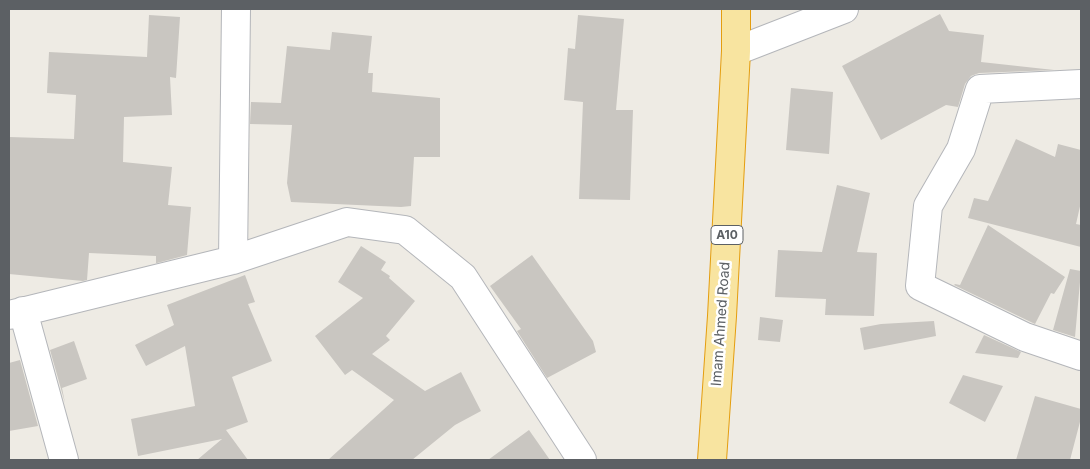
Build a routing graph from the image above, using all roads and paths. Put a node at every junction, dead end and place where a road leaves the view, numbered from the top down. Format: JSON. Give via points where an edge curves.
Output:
{"nodes":[{"id":1,"x":236,"y":9,"type":"edge"},
{"id":2,"x":736,"y":9,"type":"edge"},
{"id":3,"x":844,"y":9,"type":"edge"},
{"id":4,"x":736,"y":51,"type":"junction"},
{"id":5,"x":1081,"y":84,"type":"edge"},
{"id":6,"x":233,"y":260,"type":"junction"},
{"id":7,"x":16,"y":313,"type":"edge"},
{"id":8,"x":1081,"y":356,"type":"edge"},
{"id":9,"x":64,"y":460,"type":"edge"},
{"id":10,"x":582,"y":460,"type":"edge"},
{"id":11,"x":712,"y":460,"type":"edge"}],
"edges":[{"from":1,"to":6,"type":"street"},
{"from":2,"to":4,"type":"highway","name":"Imam Ahmed Road","number":"A10"},
{"from":3,"to":4,"type":"street"},
{"from":4,"to":11,"type":"highway","name":"Imam Ahmed Road","number":"A10"},
{"from":5,"to":8,"type":"street","via":[[980,89],[961,149],[928,206],[920,286],[1025,337]]},
{"from":6,"to":7,"type":"street"},
{"from":6,"to":10,"type":"street","via":[[347,222],[405,230],[462,277]]},
{"from":7,"to":9,"type":"street"}]}
